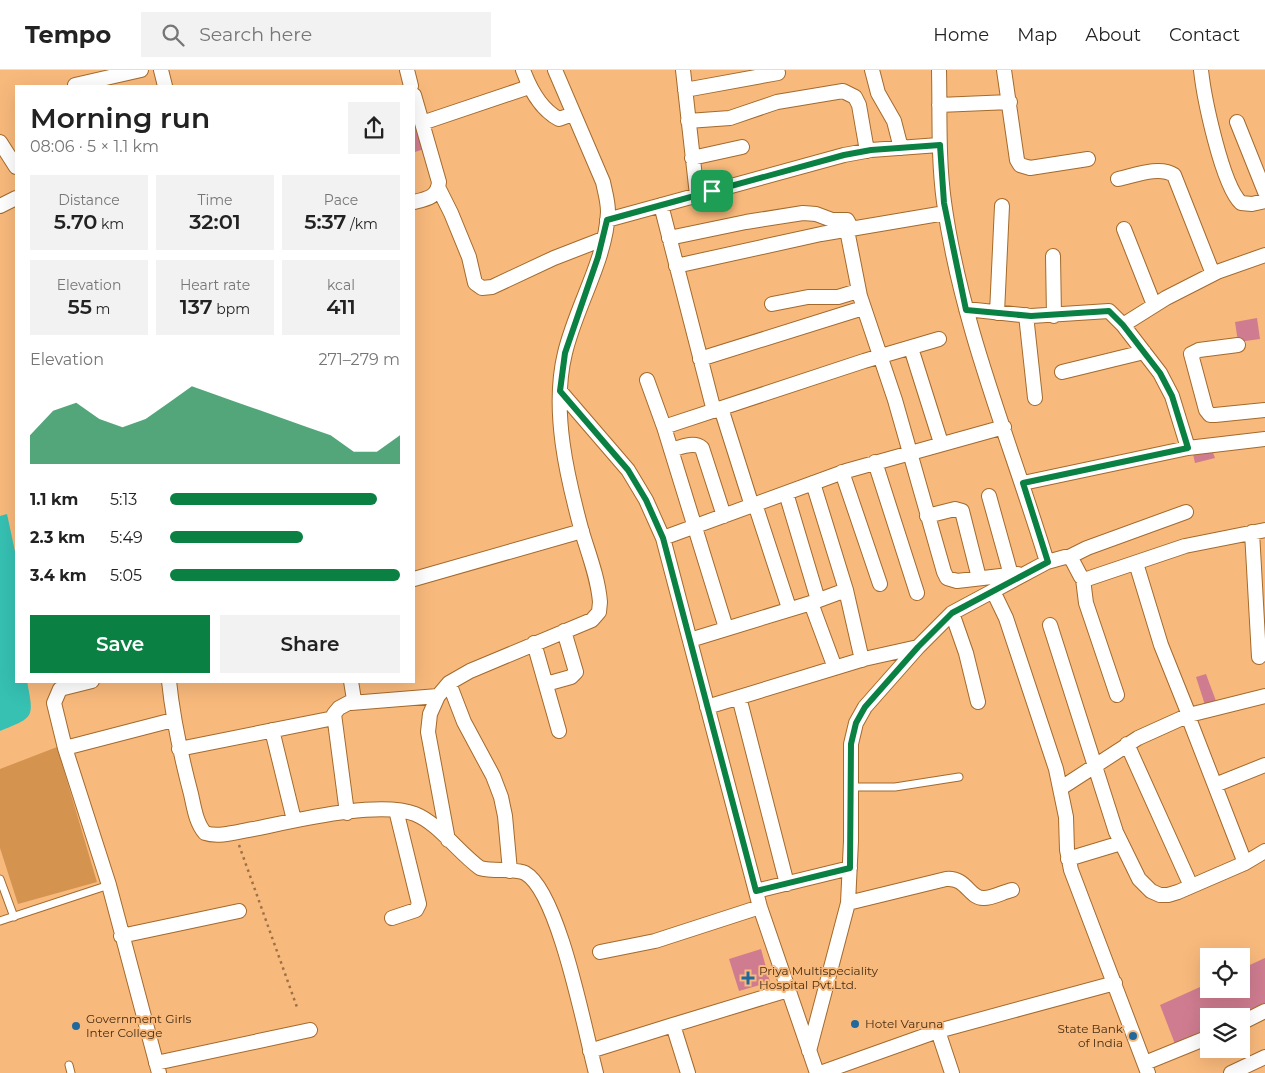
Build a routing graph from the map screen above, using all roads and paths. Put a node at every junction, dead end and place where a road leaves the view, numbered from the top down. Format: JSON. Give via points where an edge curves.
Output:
{"nodes":[{"id":1,"x":141,"y":70,"type":"edge"},
{"id":2,"x":161,"y":70,"type":"edge"},
{"id":3,"x":523,"y":70,"type":"edge"},
{"id":4,"x":555,"y":70,"type":"edge"},
{"id":5,"x":683,"y":70,"type":"edge"},
{"id":6,"x":872,"y":70,"type":"edge"},
{"id":7,"x":939,"y":70,"type":"edge"},
{"id":8,"x":1004,"y":70,"type":"edge"},
{"id":9,"x":1201,"y":70,"type":"edge"},
{"id":10,"x":778,"y":73,"type":"dead end"},
{"id":11,"x":75,"y":85,"type":"dead end"},
{"id":12,"x":164,"y":85,"type":"edge"},
{"id":13,"x":529,"y":87,"type":"junction"},
{"id":14,"x":686,"y":90,"type":"junction"},
{"id":15,"x":415,"y":98,"type":"edge"},
{"id":16,"x":1010,"y":102,"type":"junction"},
{"id":17,"x":939,"y":105,"type":"junction"},
{"id":18,"x":573,"y":114,"type":"junction"},
{"id":19,"x":688,"y":121,"type":"junction"},
{"id":20,"x":1237,"y":122,"type":"dead end"},
{"id":21,"x":422,"y":123,"type":"junction"},
{"id":22,"x":940,"y":145,"type":"junction"},
{"id":23,"x":1,"y":147,"type":"edge"},
{"id":24,"x":742,"y":147,"type":"dead end"},
{"id":25,"x":901,"y":148,"type":"junction"},
{"id":26,"x":867,"y":150,"type":"junction"},
{"id":27,"x":692,"y":158,"type":"junction"},
{"id":28,"x":1088,"y":159,"type":"dead end"},
{"id":29,"x":15,"y":166,"type":"edge"},
{"id":30,"x":1118,"y":179,"type":"dead end"},
{"id":31,"x":439,"y":189,"type":"junction"},
{"id":32,"x":1265,"y":192,"type":"edge"},
{"id":33,"x":697,"y":195,"type":"junction"},
{"id":34,"x":15,"y":198,"type":"edge"},
{"id":35,"x":1265,"y":200,"type":"edge"},
{"id":36,"x":415,"y":202,"type":"edge"},
{"id":37,"x":661,"y":205,"type":"junction"},
{"id":38,"x":0,"y":206,"type":"edge"},
{"id":39,"x":1002,"y":206,"type":"dead end"},
{"id":40,"x":946,"y":213,"type":"junction"},
{"id":41,"x":607,"y":220,"type":"junction"},
{"id":42,"x":850,"y":229,"type":"junction"},
{"id":43,"x":1124,"y":229,"type":"dead end"},
{"id":44,"x":669,"y":238,"type":"junction"},
{"id":45,"x":603,"y":239,"type":"junction"},
{"id":46,"x":1265,"y":255,"type":"edge"},
{"id":47,"x":1053,"y":256,"type":"dead end"},
{"id":48,"x":676,"y":266,"type":"junction"},
{"id":49,"x":1213,"y":274,"type":"junction"},
{"id":50,"x":858,"y":291,"type":"junction"},
{"id":51,"x":772,"y":304,"type":"dead end"},
{"id":52,"x":1154,"y":305,"type":"junction"},
{"id":53,"x":863,"y":308,"type":"junction"},
{"id":54,"x":966,"y":310,"type":"junction"},
{"id":55,"x":997,"y":313,"type":"junction"},
{"id":56,"x":1026,"y":315,"type":"junction"},
{"id":57,"x":1054,"y":316,"type":"junction"},
{"id":58,"x":1123,"y":325,"type":"junction"},
{"id":59,"x":939,"y":339,"type":"dead end"},
{"id":60,"x":1238,"y":345,"type":"dead end"},
{"id":61,"x":911,"y":348,"type":"junction"},
{"id":62,"x":1144,"y":352,"type":"junction"},
{"id":63,"x":880,"y":357,"type":"junction"},
{"id":64,"x":700,"y":359,"type":"junction"},
{"id":65,"x":1062,"y":372,"type":"dead end"},
{"id":66,"x":647,"y":380,"type":"dead end"},
{"id":67,"x":560,"y":391,"type":"junction"},
{"id":68,"x":1036,"y":398,"type":"dead end"},
{"id":69,"x":718,"y":409,"type":"junction"},
{"id":70,"x":1265,"y":410,"type":"edge"},
{"id":71,"x":664,"y":427,"type":"junction"},
{"id":72,"x":1004,"y":427,"type":"junction"},
{"id":73,"x":1265,"y":439,"type":"edge"},
{"id":74,"x":941,"y":443,"type":"junction"},
{"id":75,"x":1188,"y":448,"type":"junction"},
{"id":76,"x":671,"y":450,"type":"junction"},
{"id":77,"x":908,"y":452,"type":"junction"},
{"id":78,"x":875,"y":462,"type":"junction"},
{"id":79,"x":842,"y":472,"type":"junction"},
{"id":80,"x":813,"y":483,"type":"junction"},
{"id":81,"x":1023,"y":483,"type":"junction"},
{"id":82,"x":786,"y":493,"type":"junction"},
{"id":83,"x":988,"y":496,"type":"dead end"},
{"id":84,"x":754,"y":505,"type":"junction"},
{"id":85,"x":1186,"y":512,"type":"dead end"},
{"id":86,"x":724,"y":516,"type":"junction"},
{"id":87,"x":927,"y":516,"type":"junction"},
{"id":88,"x":695,"y":526,"type":"junction"},
{"id":89,"x":582,"y":531,"type":"junction"},
{"id":90,"x":1259,"y":531,"type":"edge"},
{"id":91,"x":663,"y":538,"type":"junction"},
{"id":92,"x":1069,"y":557,"type":"junction"},
{"id":93,"x":1048,"y":562,"type":"junction"},
{"id":94,"x":1136,"y":562,"type":"junction"},
{"id":95,"x":1026,"y":573,"type":"junction"},
{"id":96,"x":1011,"y":575,"type":"junction"},
{"id":97,"x":979,"y":578,"type":"junction"},
{"id":98,"x":1083,"y":579,"type":"junction"},
{"id":99,"x":415,"y":580,"type":"edge"},
{"id":100,"x":880,"y":584,"type":"dead end"},
{"id":101,"x":846,"y":590,"type":"junction"},
{"id":102,"x":993,"y":591,"type":"junction"},
{"id":103,"x":917,"y":593,"type":"dead end"},
{"id":104,"x":815,"y":602,"type":"junction"},
{"id":105,"x":789,"y":608,"type":"junction"},
{"id":106,"x":952,"y":613,"type":"junction"},
{"id":107,"x":1050,"y":625,"type":"dead end"},
{"id":108,"x":726,"y":628,"type":"junction"},
{"id":109,"x":564,"y":631,"type":"junction"},
{"id":110,"x":690,"y":640,"type":"junction"},
{"id":111,"x":534,"y":643,"type":"junction"},
{"id":112,"x":918,"y":647,"type":"junction"},
{"id":113,"x":1259,"y":657,"type":"dead end"},
{"id":114,"x":862,"y":660,"type":"junction"},
{"id":115,"x":835,"y":668,"type":"junction"},
{"id":116,"x":84,"y":683,"type":"edge"},
{"id":117,"x":172,"y":683,"type":"edge"},
{"id":118,"x":351,"y":683,"type":"edge"},
{"id":119,"x":449,"y":683,"type":"junction"},
{"id":120,"x":546,"y":684,"type":"junction"},
{"id":121,"x":438,"y":696,"type":"junction"},
{"id":122,"x":1117,"y":696,"type":"dead end"},
{"id":123,"x":1265,"y":696,"type":"edge"},
{"id":124,"x":739,"y":697,"type":"junction"},
{"id":125,"x":978,"y":702,"type":"dead end"},
{"id":126,"x":351,"y":703,"type":"junction"},
{"id":127,"x":707,"y":707,"type":"junction"},
{"id":128,"x":1189,"y":716,"type":"junction"},
{"id":129,"x":334,"y":718,"type":"junction"},
{"id":130,"x":172,"y":720,"type":"junction"},
{"id":131,"x":272,"y":730,"type":"junction"},
{"id":132,"x":559,"y":731,"type":"dead end"},
{"id":133,"x":1127,"y":744,"type":"junction"},
{"id":134,"x":65,"y":748,"type":"junction"},
{"id":135,"x":179,"y":749,"type":"junction"},
{"id":136,"x":1265,"y":765,"type":"edge"},
{"id":137,"x":1096,"y":766,"type":"junction"},
{"id":138,"x":959,"y":777,"type":"dead end"},
{"id":139,"x":1215,"y":785,"type":"junction"},
{"id":140,"x":851,"y":787,"type":"junction"},
{"id":141,"x":1061,"y":788,"type":"junction"},
{"id":142,"x":396,"y":810,"type":"junction"},
{"id":143,"x":348,"y":813,"type":"junction"},
{"id":144,"x":294,"y":820,"type":"junction"},
{"id":145,"x":234,"y":832,"type":"junction"},
{"id":146,"x":448,"y":840,"type":"junction"},
{"id":147,"x":1121,"y":843,"type":"junction"},
{"id":148,"x":1265,"y":851,"type":"edge"},
{"id":149,"x":1068,"y":859,"type":"junction"},
{"id":150,"x":1245,"y":863,"type":"junction"},
{"id":151,"x":850,"y":868,"type":"junction"},
{"id":152,"x":510,"y":871,"type":"junction"},
{"id":153,"x":0,"y":879,"type":"edge"},
{"id":154,"x":787,"y":884,"type":"junction"},
{"id":155,"x":108,"y":885,"type":"junction"},
{"id":156,"x":1190,"y":886,"type":"junction"},
{"id":157,"x":1012,"y":890,"type":"dead end"},
{"id":158,"x":756,"y":891,"type":"junction"},
{"id":159,"x":848,"y":903,"type":"junction"},
{"id":160,"x":760,"y":907,"type":"junction"},
{"id":161,"x":239,"y":911,"type":"dead end"},
{"id":162,"x":14,"y":917,"type":"junction"},
{"id":163,"x":392,"y":918,"type":"dead end"},
{"id":164,"x":0,"y":921,"type":"edge"},
{"id":165,"x":121,"y":936,"type":"junction"},
{"id":166,"x":600,"y":952,"type":"dead end"},
{"id":167,"x":1115,"y":983,"type":"junction"},
{"id":168,"x":788,"y":990,"type":"junction"},
{"id":169,"x":298,"y":1010,"type":"dead end"},
{"id":170,"x":1265,"y":1011,"type":"edge"},
{"id":171,"x":1250,"y":1018,"type":"edge"},
{"id":172,"x":673,"y":1025,"type":"junction"},
{"id":173,"x":310,"y":1030,"type":"dead end"},
{"id":174,"x":938,"y":1031,"type":"junction"},
{"id":175,"x":1200,"y":1041,"type":"edge"},
{"id":176,"x":590,"y":1051,"type":"junction"},
{"id":177,"x":810,"y":1051,"type":"junction"},
{"id":178,"x":1265,"y":1057,"type":"edge"},
{"id":179,"x":69,"y":1065,"type":"dead end"},
{"id":180,"x":158,"y":1068,"type":"edge"},
{"id":181,"x":1146,"y":1068,"type":"edge"},
{"id":182,"x":71,"y":1073,"type":"edge"},
{"id":183,"x":596,"y":1073,"type":"edge"},
{"id":184,"x":688,"y":1073,"type":"edge"},
{"id":185,"x":818,"y":1073,"type":"edge"},
{"id":186,"x":952,"y":1073,"type":"edge"},
{"id":187,"x":1231,"y":1073,"type":"edge"}],
"edges":[{"from":1,"to":11,"type":"street"},
{"from":2,"to":12,"type":"street"},
{"from":3,"to":13,"type":"street"},
{"from":4,"to":18,"type":"street"},
{"from":5,"to":14,"type":"street"},
{"from":6,"to":25,"type":"street","via":[[878,93],[894,121]]},
{"from":7,"to":17,"type":"street"},
{"from":8,"to":16,"type":"street"},
{"from":9,"to":35,"type":"street","via":[[1207,114],[1233,190],[1241,204]]},
{"from":10,"to":14,"type":"street"},
{"from":13,"to":18,"type":"street","via":[[548,113],[559,119]]},
{"from":13,"to":21,"type":"street"},
{"from":14,"to":19,"type":"street"},
{"from":15,"to":21,"type":"street"},
{"from":16,"to":17,"type":"street"},
{"from":16,"to":28,"type":"street","via":[[1020,164],[1030,168]]},
{"from":17,"to":22,"type":"street"},
{"from":18,"to":41,"type":"street","via":[[603,182]]},
{"from":19,"to":26,"type":"street","via":[[730,118],[777,102],[843,91],[855,97],[859,104]]},
{"from":19,"to":27,"type":"street"},
{"from":20,"to":32,"type":"street"},
{"from":21,"to":31,"type":"street"},
{"from":22,"to":25,"type":"street"},
{"from":22,"to":40,"type":"street"},
{"from":23,"to":29,"type":"street"},
{"from":24,"to":27,"type":"street"},
{"from":25,"to":26,"type":"street"},
{"from":26,"to":33,"type":"street"},
{"from":27,"to":33,"type":"street"},
{"from":30,"to":49,"type":"street","via":[[1157,171],[1174,175]]},
{"from":31,"to":36,"type":"street","via":[[427,199]]},
{"from":31,"to":45,"type":"street","via":[[469,257],[475,283],[482,288],[492,287]]},
{"from":33,"to":37,"type":"street"},
{"from":34,"to":38,"type":"street"},
{"from":37,"to":41,"type":"street"},
{"from":37,"to":44,"type":"street"},
{"from":39,"to":55,"type":"street"},
{"from":40,"to":42,"type":"street"},
{"from":40,"to":54,"type":"street"},
{"from":41,"to":45,"type":"street"},
{"from":42,"to":44,"type":"street","via":[[845,220],[803,213]]},
{"from":42,"to":48,"type":"street","via":[[753,247]]},
{"from":42,"to":50,"type":"street"},
{"from":43,"to":52,"type":"street"},
{"from":44,"to":48,"type":"street"},
{"from":45,"to":67,"type":"street","via":[[565,353]]},
{"from":46,"to":49,"type":"street"},
{"from":47,"to":57,"type":"street"},
{"from":48,"to":64,"type":"street"},
{"from":49,"to":52,"type":"street"},
{"from":50,"to":51,"type":"street","via":[[838,297],[808,297]]},
{"from":50,"to":53,"type":"street"},
{"from":52,"to":58,"type":"street"},
{"from":53,"to":63,"type":"street"},
{"from":53,"to":64,"type":"street"},
{"from":54,"to":55,"type":"street"},
{"from":54,"to":72,"type":"street"},
{"from":55,"to":56,"type":"street"},
{"from":56,"to":57,"type":"street"},
{"from":56,"to":68,"type":"street"},
{"from":57,"to":58,"type":"street","via":[[1109,311]]},
{"from":58,"to":62,"type":"street"},
{"from":59,"to":61,"type":"street"},
{"from":60,"to":70,"type":"street","via":[[1191,354],[1206,410],[1215,415]]},
{"from":61,"to":63,"type":"street"},
{"from":61,"to":74,"type":"street"},
{"from":62,"to":65,"type":"street"},
{"from":62,"to":75,"type":"street","via":[[1172,396]]},
{"from":63,"to":69,"type":"street"},
{"from":63,"to":77,"type":"street"},
{"from":64,"to":69,"type":"street"},
{"from":66,"to":71,"type":"street"},
{"from":67,"to":89,"type":"street","via":[[564,447]]},
{"from":67,"to":91,"type":"street","via":[[628,470]]},
{"from":69,"to":71,"type":"street"},
{"from":69,"to":84,"type":"street"},
{"from":71,"to":76,"type":"street"},
{"from":72,"to":74,"type":"street"},
{"from":72,"to":81,"type":"street"},
{"from":73,"to":75,"type":"street"},
{"from":74,"to":77,"type":"street"},
{"from":75,"to":81,"type":"street"},
{"from":76,"to":86,"type":"street","via":[[693,444],[702,448]]},
{"from":76,"to":88,"type":"street"},
{"from":77,"to":78,"type":"street"},
{"from":77,"to":87,"type":"street"},
{"from":78,"to":79,"type":"street"},
{"from":78,"to":103,"type":"street"},
{"from":79,"to":80,"type":"street"},
{"from":79,"to":100,"type":"street"},
{"from":80,"to":82,"type":"street"},
{"from":80,"to":101,"type":"street"},
{"from":81,"to":93,"type":"street"},
{"from":82,"to":84,"type":"street"},
{"from":82,"to":104,"type":"street"},
{"from":83,"to":96,"type":"street"},
{"from":84,"to":86,"type":"street"},
{"from":84,"to":105,"type":"street"},
{"from":85,"to":92,"type":"street"},
{"from":86,"to":88,"type":"street"},
{"from":87,"to":97,"type":"street","via":[[947,578],[958,581]]},
{"from":87,"to":97,"type":"street","via":[[955,509],[962,511]]},
{"from":88,"to":91,"type":"street"},
{"from":88,"to":108,"type":"street"},
{"from":89,"to":99,"type":"street"},
{"from":89,"to":109,"type":"street","via":[[600,592],[599,612],[592,620]]},
{"from":90,"to":94,"type":"street","via":[[1185,546]]},
{"from":90,"to":113,"type":"street"},
{"from":91,"to":110,"type":"street"},
{"from":92,"to":93,"type":"street"},
{"from":92,"to":98,"type":"street","via":[[1074,560]]},
{"from":93,"to":95,"type":"street"},
{"from":94,"to":98,"type":"street"},
{"from":94,"to":128,"type":"street"},
{"from":95,"to":96,"type":"street"},
{"from":95,"to":102,"type":"street"},
{"from":96,"to":97,"type":"street"},
{"from":98,"to":122,"type":"street","via":[[1086,603]]},
{"from":101,"to":104,"type":"street"},
{"from":101,"to":114,"type":"street"},
{"from":102,"to":106,"type":"street"},
{"from":102,"to":141,"type":"street","via":[[1006,618]]},
{"from":104,"to":105,"type":"street"},
{"from":104,"to":115,"type":"street"},
{"from":105,"to":108,"type":"street"},
{"from":106,"to":112,"type":"street"},
{"from":106,"to":125,"type":"street"},
{"from":107,"to":137,"type":"street"},
{"from":108,"to":110,"type":"street"},
{"from":109,"to":111,"type":"street"},
{"from":109,"to":120,"type":"street","via":[[576,672],[571,677]]},
{"from":110,"to":127,"type":"street"},
{"from":111,"to":119,"type":"street"},
{"from":111,"to":120,"type":"street"},
{"from":112,"to":114,"type":"street"},
{"from":112,"to":140,"type":"street","via":[[865,707],[856,723],[851,744]]},
{"from":114,"to":115,"type":"street"},
{"from":115,"to":124,"type":"street"},
{"from":116,"to":134,"type":"street","via":[[60,689],[54,703]]},
{"from":117,"to":130,"type":"street"},
{"from":118,"to":126,"type":"street","via":[[354,695]]},
{"from":119,"to":121,"type":"street"},
{"from":119,"to":152,"type":"street","via":[[464,722],[501,797]]},
{"from":120,"to":132,"type":"street"},
{"from":121,"to":126,"type":"street"},
{"from":121,"to":146,"type":"street","via":[[430,714],[428,732]]},
{"from":123,"to":128,"type":"street"},
{"from":124,"to":127,"type":"street"},
{"from":124,"to":154,"type":"street"},
{"from":126,"to":129,"type":"street","via":[[339,708]]},
{"from":127,"to":158,"type":"street"},
{"from":128,"to":133,"type":"street"},
{"from":128,"to":139,"type":"street"},
{"from":129,"to":131,"type":"street"},
{"from":129,"to":143,"type":"street"},
{"from":130,"to":134,"type":"street"},
{"from":130,"to":135,"type":"street"},
{"from":131,"to":135,"type":"street"},
{"from":131,"to":144,"type":"street"},
{"from":133,"to":137,"type":"street"},
{"from":133,"to":156,"type":"street"},
{"from":134,"to":155,"type":"street"},
{"from":135,"to":145,"type":"street","via":[[201,829],[211,835]]},
{"from":136,"to":139,"type":"street"},
{"from":137,"to":141,"type":"street"},
{"from":137,"to":147,"type":"street"},
{"from":138,"to":140,"type":"lane","via":[[895,787]]},
{"from":139,"to":150,"type":"street"},
{"from":140,"to":151,"type":"street"},
{"from":141,"to":149,"type":"street"},
{"from":142,"to":143,"type":"street"},
{"from":142,"to":146,"type":"street","via":[[417,815]]},
{"from":142,"to":163,"type":"street","via":[[419,904],[416,910]]},
{"from":143,"to":144,"type":"street"},
{"from":144,"to":145,"type":"street"},
{"from":145,"to":169,"type":"path"},
{"from":146,"to":152,"type":"street","via":[[480,868]]},
{"from":147,"to":149,"type":"street"},
{"from":147,"to":156,"type":"street","via":[[1139,878],[1152,891],[1168,895]]},
{"from":148,"to":150,"type":"street"},
{"from":149,"to":167,"type":"street","via":[[1091,927]]},
{"from":150,"to":156,"type":"street"},
{"from":151,"to":154,"type":"street"},
{"from":151,"to":159,"type":"street"},
{"from":152,"to":176,"type":"street","via":[[524,872],[547,900],[558,925]]},
{"from":153,"to":162,"type":"lane"},
{"from":154,"to":158,"type":"street"},
{"from":155,"to":162,"type":"lane"},
{"from":155,"to":165,"type":"street"},
{"from":157,"to":159,"type":"street","via":[[984,898],[974,894],[958,879],[946,879]]},
{"from":158,"to":160,"type":"street"},
{"from":159,"to":177,"type":"street"},
{"from":160,"to":166,"type":"street","via":[[655,941]]},
{"from":160,"to":168,"type":"street"},
{"from":161,"to":165,"type":"street"},
{"from":162,"to":164,"type":"lane"},
{"from":165,"to":180,"type":"street"},
{"from":167,"to":174,"type":"street"},
{"from":167,"to":181,"type":"street"},
{"from":168,"to":172,"type":"street"},
{"from":168,"to":177,"type":"street"},
{"from":170,"to":171,"type":"street"},
{"from":172,"to":176,"type":"street"},
{"from":172,"to":184,"type":"street"},
{"from":173,"to":180,"type":"street"},
{"from":174,"to":185,"type":"street"},
{"from":174,"to":186,"type":"street"},
{"from":175,"to":181,"type":"street"},
{"from":176,"to":183,"type":"street"},
{"from":177,"to":185,"type":"street"},
{"from":178,"to":187,"type":"street"},
{"from":179,"to":182,"type":"lane"}]}
